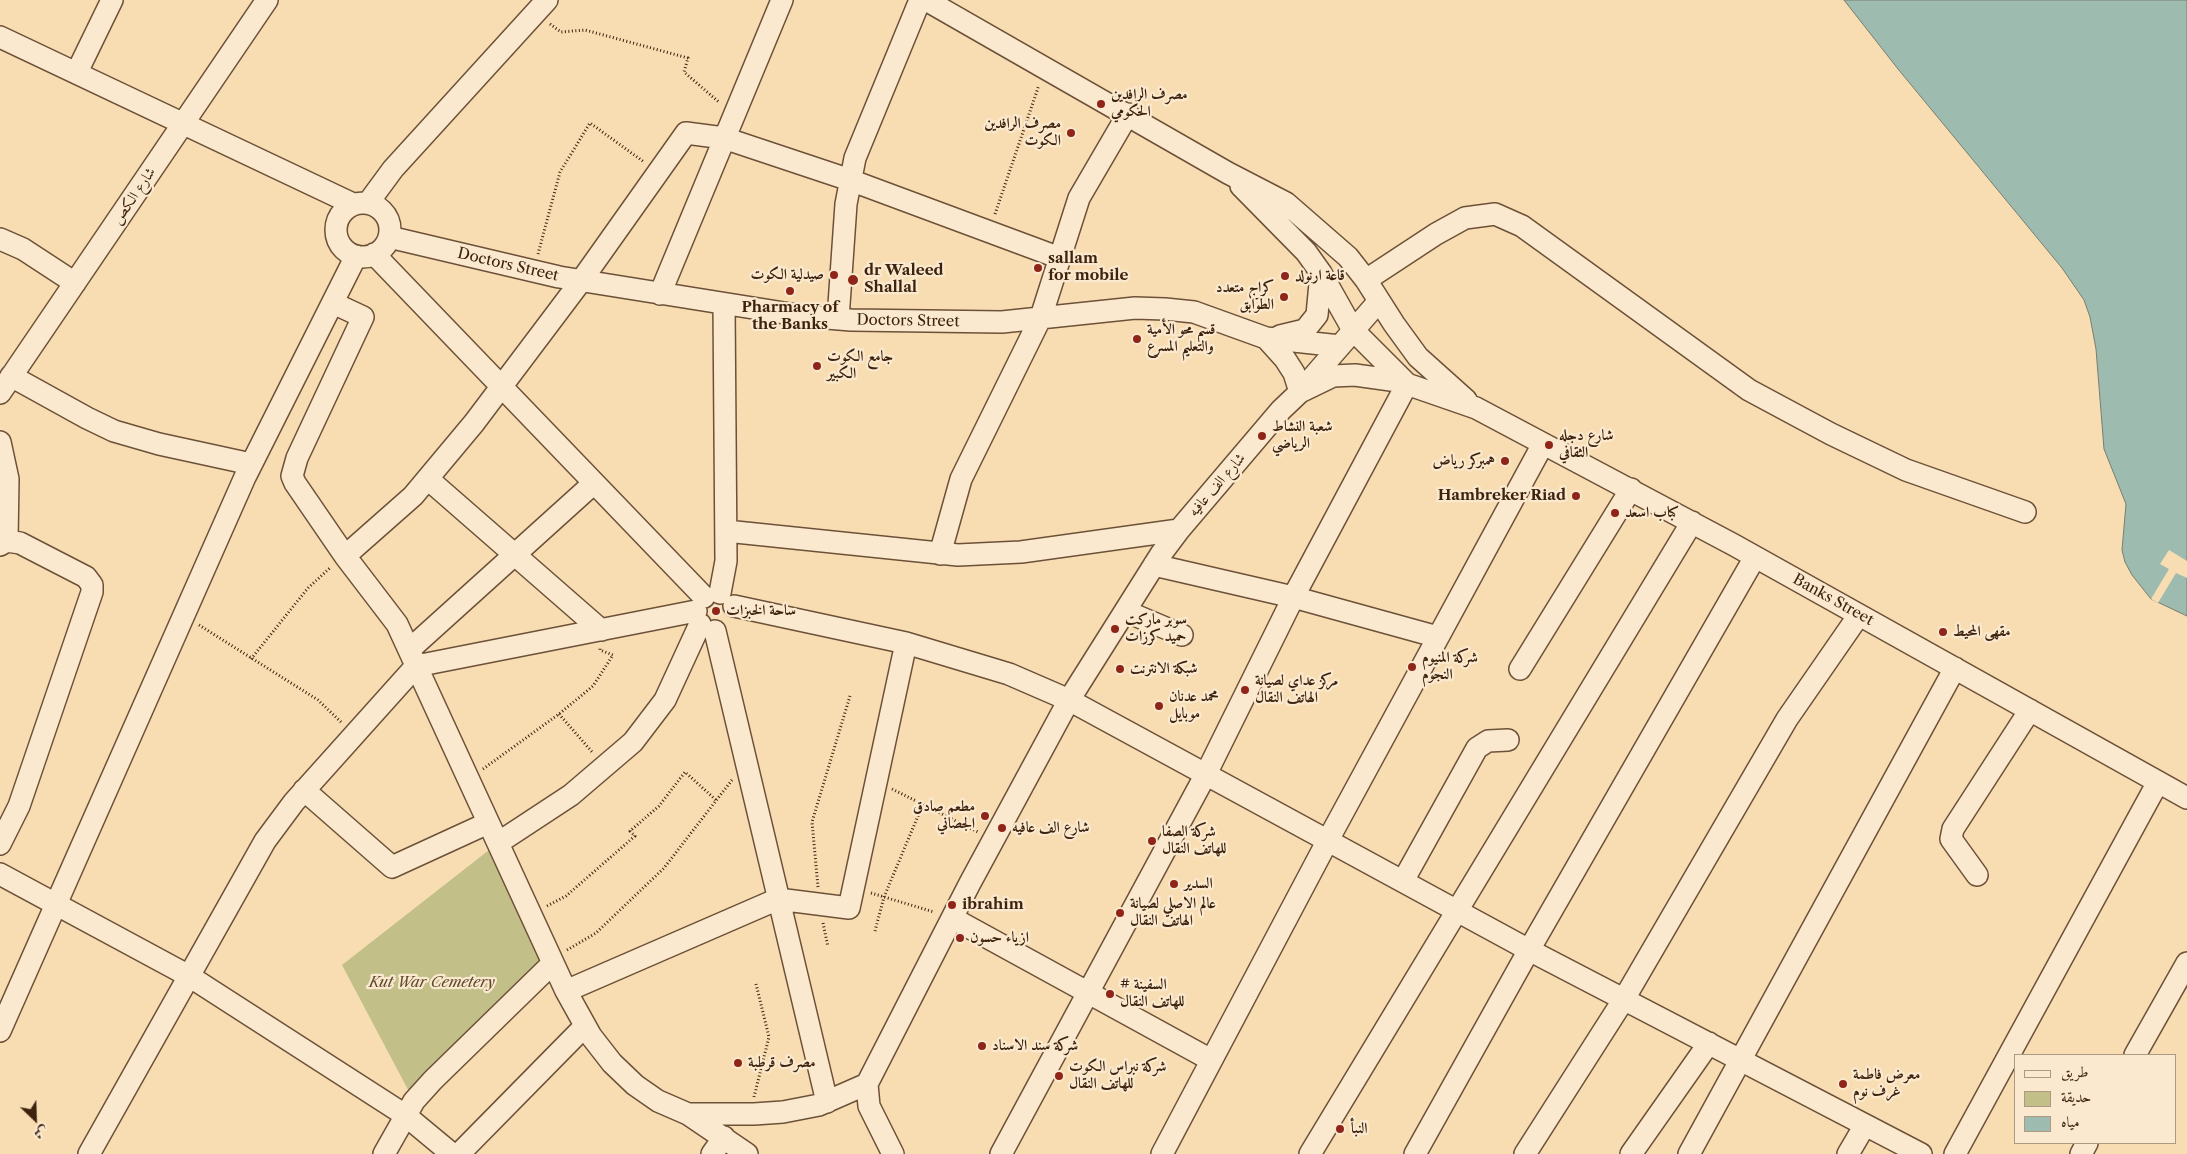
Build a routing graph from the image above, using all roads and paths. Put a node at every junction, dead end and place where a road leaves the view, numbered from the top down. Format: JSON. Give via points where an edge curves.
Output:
{"nodes":[{"id":1,"x":112,"y":0,"type":"edge"},
{"id":2,"x":267,"y":0,"type":"edge"},
{"id":3,"x":782,"y":0,"type":"edge"},
{"id":4,"x":920,"y":0,"type":"edge"},
{"id":5,"x":926,"y":0,"type":"edge"},
{"id":6,"x":542,"y":6,"type":"edge"},
{"id":7,"x":0,"y":37,"type":"edge"},
{"id":8,"x":1046,"y":67,"type":"junction"},
{"id":9,"x":77,"y":72,"type":"junction"},
{"id":10,"x":734,"y":114,"type":"junction"},
{"id":11,"x":1128,"y":114,"type":"junction"},
{"id":12,"x":184,"y":122,"type":"junction"},
{"id":13,"x":724,"y":138,"type":"junction"},
{"id":14,"x":659,"y":172,"type":"junction"},
{"id":15,"x":1228,"y":173,"type":"junction"},
{"id":16,"x":850,"y":180,"type":"junction"},
{"id":17,"x":360,"y":203,"type":"junction"},
{"id":18,"x":989,"y":232,"type":"junction"},
{"id":19,"x":389,"y":237,"type":"junction"},
{"id":20,"x":0,"y":238,"type":"edge"},
{"id":21,"x":365,"y":255,"type":"junction"},
{"id":22,"x":1060,"y":258,"type":"junction"},
{"id":23,"x":533,"y":271,"type":"junction"},
{"id":24,"x":1321,"y":272,"type":"junction"},
{"id":25,"x":1366,"y":280,"type":"junction"},
{"id":26,"x":581,"y":281,"type":"junction"},
{"id":27,"x":75,"y":283,"type":"junction"},
{"id":28,"x":660,"y":294,"type":"junction"},
{"id":29,"x":1379,"y":300,"type":"junction"},
{"id":30,"x":333,"y":303,"type":"junction"},
{"id":31,"x":724,"y":304,"type":"junction"},
{"id":32,"x":1041,"y":317,"type":"junction"},
{"id":33,"x":838,"y":319,"type":"junction"},
{"id":34,"x":1266,"y":338,"type":"junction"},
{"id":35,"x":1347,"y":338,"type":"junction"},
{"id":36,"x":6,"y":384,"type":"edge"},
{"id":37,"x":1407,"y":384,"type":"junction"},
{"id":38,"x":500,"y":386,"type":"junction"},
{"id":39,"x":1300,"y":392,"type":"junction"},
{"id":40,"x":1476,"y":408,"type":"junction"},
{"id":41,"x":0,"y":442,"type":"edge"},
{"id":42,"x":1543,"y":444,"type":"junction"},
{"id":43,"x":251,"y":464,"type":"junction"},
{"id":44,"x":428,"y":479,"type":"junction"},
{"id":45,"x":594,"y":483,"type":"junction"},
{"id":46,"x":1631,"y":489,"type":"junction"},
{"id":47,"x":2025,"y":512,"type":"dead end"},
{"id":48,"x":1692,"y":522,"type":"junction"},
{"id":49,"x":1179,"y":530,"type":"junction"},
{"id":50,"x":726,"y":531,"type":"junction"},
{"id":51,"x":3,"y":543,"type":"edge"},
{"id":52,"x":940,"y":554,"type":"junction"},
{"id":53,"x":514,"y":555,"type":"junction"},
{"id":54,"x":345,"y":556,"type":"junction"},
{"id":55,"x":1755,"y":556,"type":"junction"},
{"id":56,"x":1154,"y":565,"type":"junction"},
{"id":57,"x":1293,"y":597,"type":"junction"},
{"id":58,"x":712,"y":610,"type":"junction"},
{"id":59,"x":1125,"y":611,"type":"junction"},
{"id":60,"x":184,"y":615,"type":"junction"},
{"id":61,"x":1859,"y":615,"type":"junction"},
{"id":62,"x":601,"y":630,"type":"junction"},
{"id":63,"x":1182,"y":635,"type":"dead end"},
{"id":64,"x":1438,"y":637,"type":"junction"},
{"id":65,"x":906,"y":643,"type":"junction"},
{"id":66,"x":412,"y":658,"type":"junction"},
{"id":67,"x":251,"y":659,"type":"junction"},
{"id":68,"x":1954,"y":668,"type":"junction"},
{"id":69,"x":1520,"y":669,"type":"dead end"},
{"id":70,"x":850,"y":696,"type":"dead end"},
{"id":71,"x":1069,"y":700,"type":"junction"},
{"id":72,"x":2030,"y":710,"type":"junction"},
{"id":73,"x":559,"y":714,"type":"junction"},
{"id":74,"x":354,"y":735,"type":"junction"},
{"id":75,"x":1508,"y":740,"type":"dead end"},
{"id":76,"x":605,"y":766,"type":"junction"},
{"id":77,"x":748,"y":769,"type":"junction"},
{"id":78,"x":1206,"y":774,"type":"junction"},
{"id":79,"x":468,"y":780,"type":"junction"},
{"id":80,"x":876,"y":781,"type":"junction"},
{"id":81,"x":2158,"y":782,"type":"junction"},
{"id":82,"x":304,"y":790,"type":"junction"},
{"id":83,"x":2187,"y":798,"type":"edge"},
{"id":84,"x":716,"y":800,"type":"junction"},
{"id":85,"x":923,"y":804,"type":"junction"},
{"id":86,"x":488,"y":823,"type":"junction"},
{"id":87,"x":993,"y":839,"type":"junction"},
{"id":88,"x":1328,"y":840,"type":"junction"},
{"id":89,"x":498,"y":843,"type":"junction"},
{"id":90,"x":0,"y":844,"type":"edge"},
{"id":91,"x":1977,"y":875,"type":"dead end"},
{"id":92,"x":4,"y":880,"type":"edge"},
{"id":93,"x":1404,"y":881,"type":"junction"},
{"id":94,"x":853,"y":888,"type":"junction"},
{"id":95,"x":884,"y":897,"type":"junction"},
{"id":96,"x":778,"y":899,"type":"junction"},
{"id":97,"x":57,"y":904,"type":"junction"},
{"id":98,"x":819,"y":904,"type":"junction"},
{"id":99,"x":1456,"y":910,"type":"junction"},
{"id":100,"x":530,"y":914,"type":"junction"},
{"id":101,"x":952,"y":918,"type":"junction"},
{"id":102,"x":875,"y":931,"type":"dead end"},
{"id":103,"x":828,"y":947,"type":"dead end"},
{"id":104,"x":1529,"y":950,"type":"junction"},
{"id":105,"x":552,"y":961,"type":"junction"},
{"id":106,"x":2187,"y":962,"type":"edge"},
{"id":107,"x":189,"y":976,"type":"junction"},
{"id":108,"x":756,"y":984,"type":"dead end"},
{"id":109,"x":566,"y":991,"type":"junction"},
{"id":110,"x":1088,"y":992,"type":"junction"},
{"id":111,"x":1624,"y":999,"type":"junction"},
{"id":112,"x":585,"y":1026,"type":"junction"},
{"id":113,"x":0,"y":1031,"type":"edge"},
{"id":114,"x":1709,"y":1043,"type":"junction"},
{"id":115,"x":2137,"y":1054,"type":"edge"},
{"id":116,"x":1211,"y":1060,"type":"junction"},
{"id":117,"x":1741,"y":1060,"type":"junction"},
{"id":118,"x":868,"y":1084,"type":"junction"},
{"id":119,"x":827,"y":1102,"type":"junction"},
{"id":120,"x":688,"y":1114,"type":"junction"},
{"id":121,"x":750,"y":1114,"type":"junction"},
{"id":122,"x":405,"y":1115,"type":"junction"},
{"id":123,"x":1865,"y":1125,"type":"junction"},
{"id":124,"x":718,"y":1146,"type":"edge"},
{"id":125,"x":89,"y":1154,"type":"edge"},
{"id":126,"x":384,"y":1154,"type":"edge"},
{"id":127,"x":452,"y":1154,"type":"edge"},
{"id":128,"x":459,"y":1154,"type":"edge"},
{"id":129,"x":747,"y":1154,"type":"edge"},
{"id":130,"x":893,"y":1154,"type":"edge"},
{"id":131,"x":1001,"y":1154,"type":"edge"},
{"id":132,"x":1162,"y":1154,"type":"edge"},
{"id":133,"x":1310,"y":1154,"type":"edge"},
{"id":134,"x":1416,"y":1154,"type":"edge"},
{"id":135,"x":1525,"y":1154,"type":"edge"},
{"id":136,"x":1631,"y":1154,"type":"edge"},
{"id":137,"x":1689,"y":1154,"type":"edge"},
{"id":138,"x":1848,"y":1154,"type":"edge"},
{"id":139,"x":1920,"y":1154,"type":"edge"},
{"id":140,"x":1955,"y":1154,"type":"edge"}],
"edges":[{"from":1,"to":9,"type":"street"},
{"from":2,"to":12,"type":"street","name":"شارع الكص"},
{"from":3,"to":10,"type":"street"},
{"from":4,"to":16,"type":"street","via":[[855,158]]},
{"from":5,"to":8,"type":"street"},
{"from":6,"to":10,"type":"path","via":[[561,32],[584,30],[688,58],[684,72]]},
{"from":6,"to":17,"type":"street"},
{"from":7,"to":9,"type":"street"},
{"from":8,"to":11,"type":"street"},
{"from":8,"to":18,"type":"path"},
{"from":9,"to":12,"type":"street"},
{"from":10,"to":13,"type":"street"},
{"from":11,"to":15,"type":"street"},
{"from":11,"to":22,"type":"street","via":[[1079,198]]},
{"from":12,"to":17,"type":"street"},
{"from":12,"to":27,"type":"street","name":"شارع الكص"},
{"from":13,"to":14,"type":"street","via":[[686,133]]},
{"from":13,"to":16,"type":"street"},
{"from":13,"to":28,"type":"street"},
{"from":14,"to":23,"type":"path","via":[[590,123],[560,172]]},
{"from":14,"to":26,"type":"street"},
{"from":15,"to":24,"type":"street","via":[[1306,252]]},
{"from":15,"to":25,"type":"street","via":[[1286,203],[1332,242]]},
{"from":16,"to":18,"type":"street"},
{"from":16,"to":33,"type":"street"},
{"from":17,"to":19,"type":"street","via":[[375,205],[386,215]]},
{"from":17,"to":21,"type":"street","via":[[340,215],[335,232],[342,247]]},
{"from":18,"to":22,"type":"street"},
{"from":19,"to":21,"type":"street","via":[[381,250]]},
{"from":19,"to":23,"type":"street","name":"Doctors Street"},
{"from":20,"to":27,"type":"street"},
{"from":21,"to":30,"type":"street"},
{"from":21,"to":38,"type":"street"},
{"from":22,"to":32,"type":"street"},
{"from":23,"to":26,"type":"street","name":"Doctors Street"},
{"from":24,"to":34,"type":"street","via":[[1318,315],[1305,330]]},
{"from":24,"to":35,"type":"street"},
{"from":25,"to":29,"type":"street"},
{"from":25,"to":47,"type":"street","via":[[1465,218],[1495,214],[1522,226],[1749,390],[1906,470]]},
{"from":26,"to":28,"type":"street","name":"Doctors Street"},
{"from":26,"to":38,"type":"street"},
{"from":27,"to":36,"type":"street","name":"شارع الكص"},
{"from":28,"to":31,"type":"street","name":"Doctors Street"},
{"from":29,"to":35,"type":"street","name":"شارع الف عافيه"},
{"from":29,"to":40,"type":"street","via":[[1418,356]]},
{"from":30,"to":43,"type":"street"},
{"from":30,"to":54,"type":"street","via":[[363,317],[297,458],[292,476],[294,484]]},
{"from":31,"to":33,"type":"street","name":"Doctors Street"},
{"from":31,"to":50,"type":"street"},
{"from":32,"to":33,"type":"street","name":"Doctors Street","via":[[1002,322]]},
{"from":32,"to":34,"type":"street","name":"Doctors Street","via":[[1135,308],[1165,309],[1194,312]]},
{"from":32,"to":52,"type":"street","via":[[962,479]]},
{"from":34,"to":35,"type":"street","name":"Doctors Street"},
{"from":34,"to":39,"type":"street","via":[[1294,373]]},
{"from":35,"to":37,"type":"street"},
{"from":35,"to":39,"type":"street","name":"شارع الف عافيه"},
{"from":36,"to":43,"type":"street","via":[[114,430],[159,444]]},
{"from":37,"to":39,"type":"street","via":[[1355,375],[1333,376]]},
{"from":37,"to":40,"type":"street"},
{"from":37,"to":57,"type":"street"},
{"from":38,"to":44,"type":"street"},
{"from":38,"to":45,"type":"street"},
{"from":39,"to":49,"type":"street","name":"شارع الف عافيه"},
{"from":40,"to":42,"type":"street","name":"Banks Street"},
{"from":41,"to":51,"type":"street","via":[[8,479]]},
{"from":42,"to":46,"type":"street","name":"Banks Street"},
{"from":42,"to":64,"type":"street"},
{"from":43,"to":60,"type":"street"},
{"from":44,"to":53,"type":"street"},
{"from":44,"to":54,"type":"street"},
{"from":45,"to":53,"type":"street"},
{"from":45,"to":58,"type":"street"},
{"from":46,"to":48,"type":"street","name":"Banks Street"},
{"from":46,"to":69,"type":"street"},
{"from":48,"to":55,"type":"street","name":"Banks Street"},
{"from":48,"to":99,"type":"street"},
{"from":49,"to":52,"type":"street","via":[[1021,552]]},
{"from":49,"to":56,"type":"street","name":"شارع الف عافيه"},
{"from":50,"to":52,"type":"street"},
{"from":50,"to":58,"type":"street","via":[[725,575]]},
{"from":51,"to":90,"type":"street","via":[[20,543],[86,577],[92,585],[92,592],[19,806]]},
{"from":53,"to":62,"type":"street"},
{"from":53,"to":66,"type":"street"},
{"from":54,"to":66,"type":"street","via":[[397,624]]},
{"from":54,"to":67,"type":"path","via":[[308,588]]},
{"from":55,"to":61,"type":"street","name":"Banks Street"},
{"from":55,"to":104,"type":"street"},
{"from":56,"to":57,"type":"street"},
{"from":56,"to":59,"type":"street","name":"شارع الف عافيه"},
{"from":57,"to":64,"type":"street"},
{"from":57,"to":78,"type":"street"},
{"from":58,"to":62,"type":"street"},
{"from":58,"to":65,"type":"street"},
{"from":58,"to":76,"type":"street","via":[[665,700],[633,742]]},
{"from":58,"to":77,"type":"street"},
{"from":59,"to":63,"type":"street"},
{"from":59,"to":71,"type":"street","name":"شارع الف عافيه"},
{"from":60,"to":67,"type":"path"},
{"from":60,"to":97,"type":"street"},
{"from":61,"to":68,"type":"street","name":"Banks Street"},
{"from":61,"to":111,"type":"street","via":[[1787,719]]},
{"from":62,"to":66,"type":"street"},
{"from":62,"to":73,"type":"path","via":[[600,650],[613,655],[594,686]]},
{"from":64,"to":88,"type":"street"},
{"from":65,"to":71,"type":"street","via":[[1009,674]]},
{"from":65,"to":80,"type":"street"},
{"from":66,"to":74,"type":"street"},
{"from":66,"to":79,"type":"street"},
{"from":67,"to":74,"type":"path","via":[[318,700]]},
{"from":68,"to":72,"type":"street","name":"Banks Street"},
{"from":68,"to":117,"type":"street"},
{"from":70,"to":98,"type":"path","via":[[812,822]]},
{"from":71,"to":78,"type":"street"},
{"from":71,"to":87,"type":"street","name":"شارع الف عافيه"},
{"from":72,"to":81,"type":"street","name":"Banks Street"},
{"from":72,"to":91,"type":"street","via":[[1953,829],[1951,839]]},
{"from":73,"to":76,"type":"path"},
{"from":73,"to":79,"type":"path"},
{"from":74,"to":82,"type":"street"},
{"from":75,"to":93,"type":"street","via":[[1488,741],[1477,748]]},
{"from":76,"to":89,"type":"street","via":[[571,796]]},
{"from":77,"to":84,"type":"path","via":[[736,775]]},
{"from":77,"to":96,"type":"street"},
{"from":78,"to":88,"type":"street"},
{"from":78,"to":110,"type":"street"},
{"from":79,"to":86,"type":"street"},
{"from":80,"to":85,"type":"path"},
{"from":80,"to":94,"type":"street"},
{"from":81,"to":83,"type":"street","name":"Banks Street"},
{"from":81,"to":140,"type":"street"},
{"from":82,"to":86,"type":"street","via":[[392,867]]},
{"from":82,"to":107,"type":"street","via":[[266,841]]},
{"from":84,"to":100,"type":"path","via":[[685,772],[659,806],[630,831],[635,836],[566,896]]},
{"from":84,"to":105,"type":"path","via":[[664,868],[596,933]]},
{"from":85,"to":87,"type":"path"},
{"from":85,"to":95,"type":"path"},
{"from":86,"to":89,"type":"street"},
{"from":87,"to":101,"type":"street","name":"شارع الف عافيه"},
{"from":88,"to":93,"type":"street"},
{"from":88,"to":116,"type":"street"},
{"from":89,"to":100,"type":"street"},
{"from":92,"to":97,"type":"street"},
{"from":93,"to":99,"type":"street"},
{"from":94,"to":95,"type":"path"},
{"from":94,"to":98,"type":"street","via":[[849,908]]},
{"from":95,"to":101,"type":"path"},
{"from":95,"to":102,"type":"path"},
{"from":96,"to":98,"type":"street"},
{"from":96,"to":109,"type":"street"},
{"from":96,"to":119,"type":"street"},
{"from":97,"to":107,"type":"street"},
{"from":97,"to":113,"type":"street"},
{"from":98,"to":103,"type":"path"},
{"from":99,"to":104,"type":"street"},
{"from":99,"to":133,"type":"street"},
{"from":100,"to":105,"type":"street"},
{"from":101,"to":110,"type":"street"},
{"from":101,"to":118,"type":"street","name":"شارع الف عافيه"},
{"from":104,"to":111,"type":"street"},
{"from":104,"to":134,"type":"street"},
{"from":105,"to":109,"type":"street"},
{"from":105,"to":122,"type":"street","via":[[433,1080]]},
{"from":106,"to":115,"type":"street"},
{"from":107,"to":122,"type":"street"},
{"from":107,"to":125,"type":"street"},
{"from":108,"to":121,"type":"path","via":[[769,1037]]},
{"from":109,"to":112,"type":"street"},
{"from":110,"to":116,"type":"street"},
{"from":110,"to":131,"type":"street"},
{"from":111,"to":114,"type":"street"},
{"from":111,"to":135,"type":"street"},
{"from":112,"to":120,"type":"street","via":[[612,1063],[635,1085],[658,1101]]},
{"from":112,"to":128,"type":"street"},
{"from":114,"to":117,"type":"street"},
{"from":114,"to":136,"type":"street"},
{"from":116,"to":132,"type":"street"},
{"from":117,"to":123,"type":"street"},
{"from":117,"to":137,"type":"street"},
{"from":118,"to":119,"type":"street"},
{"from":118,"to":130,"type":"street","via":[[869,1106]]},
{"from":119,"to":121,"type":"street","via":[[783,1112]]},
{"from":120,"to":121,"type":"street"},
{"from":120,"to":124,"type":"street"},
{"from":122,"to":126,"type":"street"},
{"from":122,"to":127,"type":"street"},
{"from":123,"to":138,"type":"street"},
{"from":123,"to":139,"type":"street"},
{"from":124,"to":129,"type":"street"}]}
